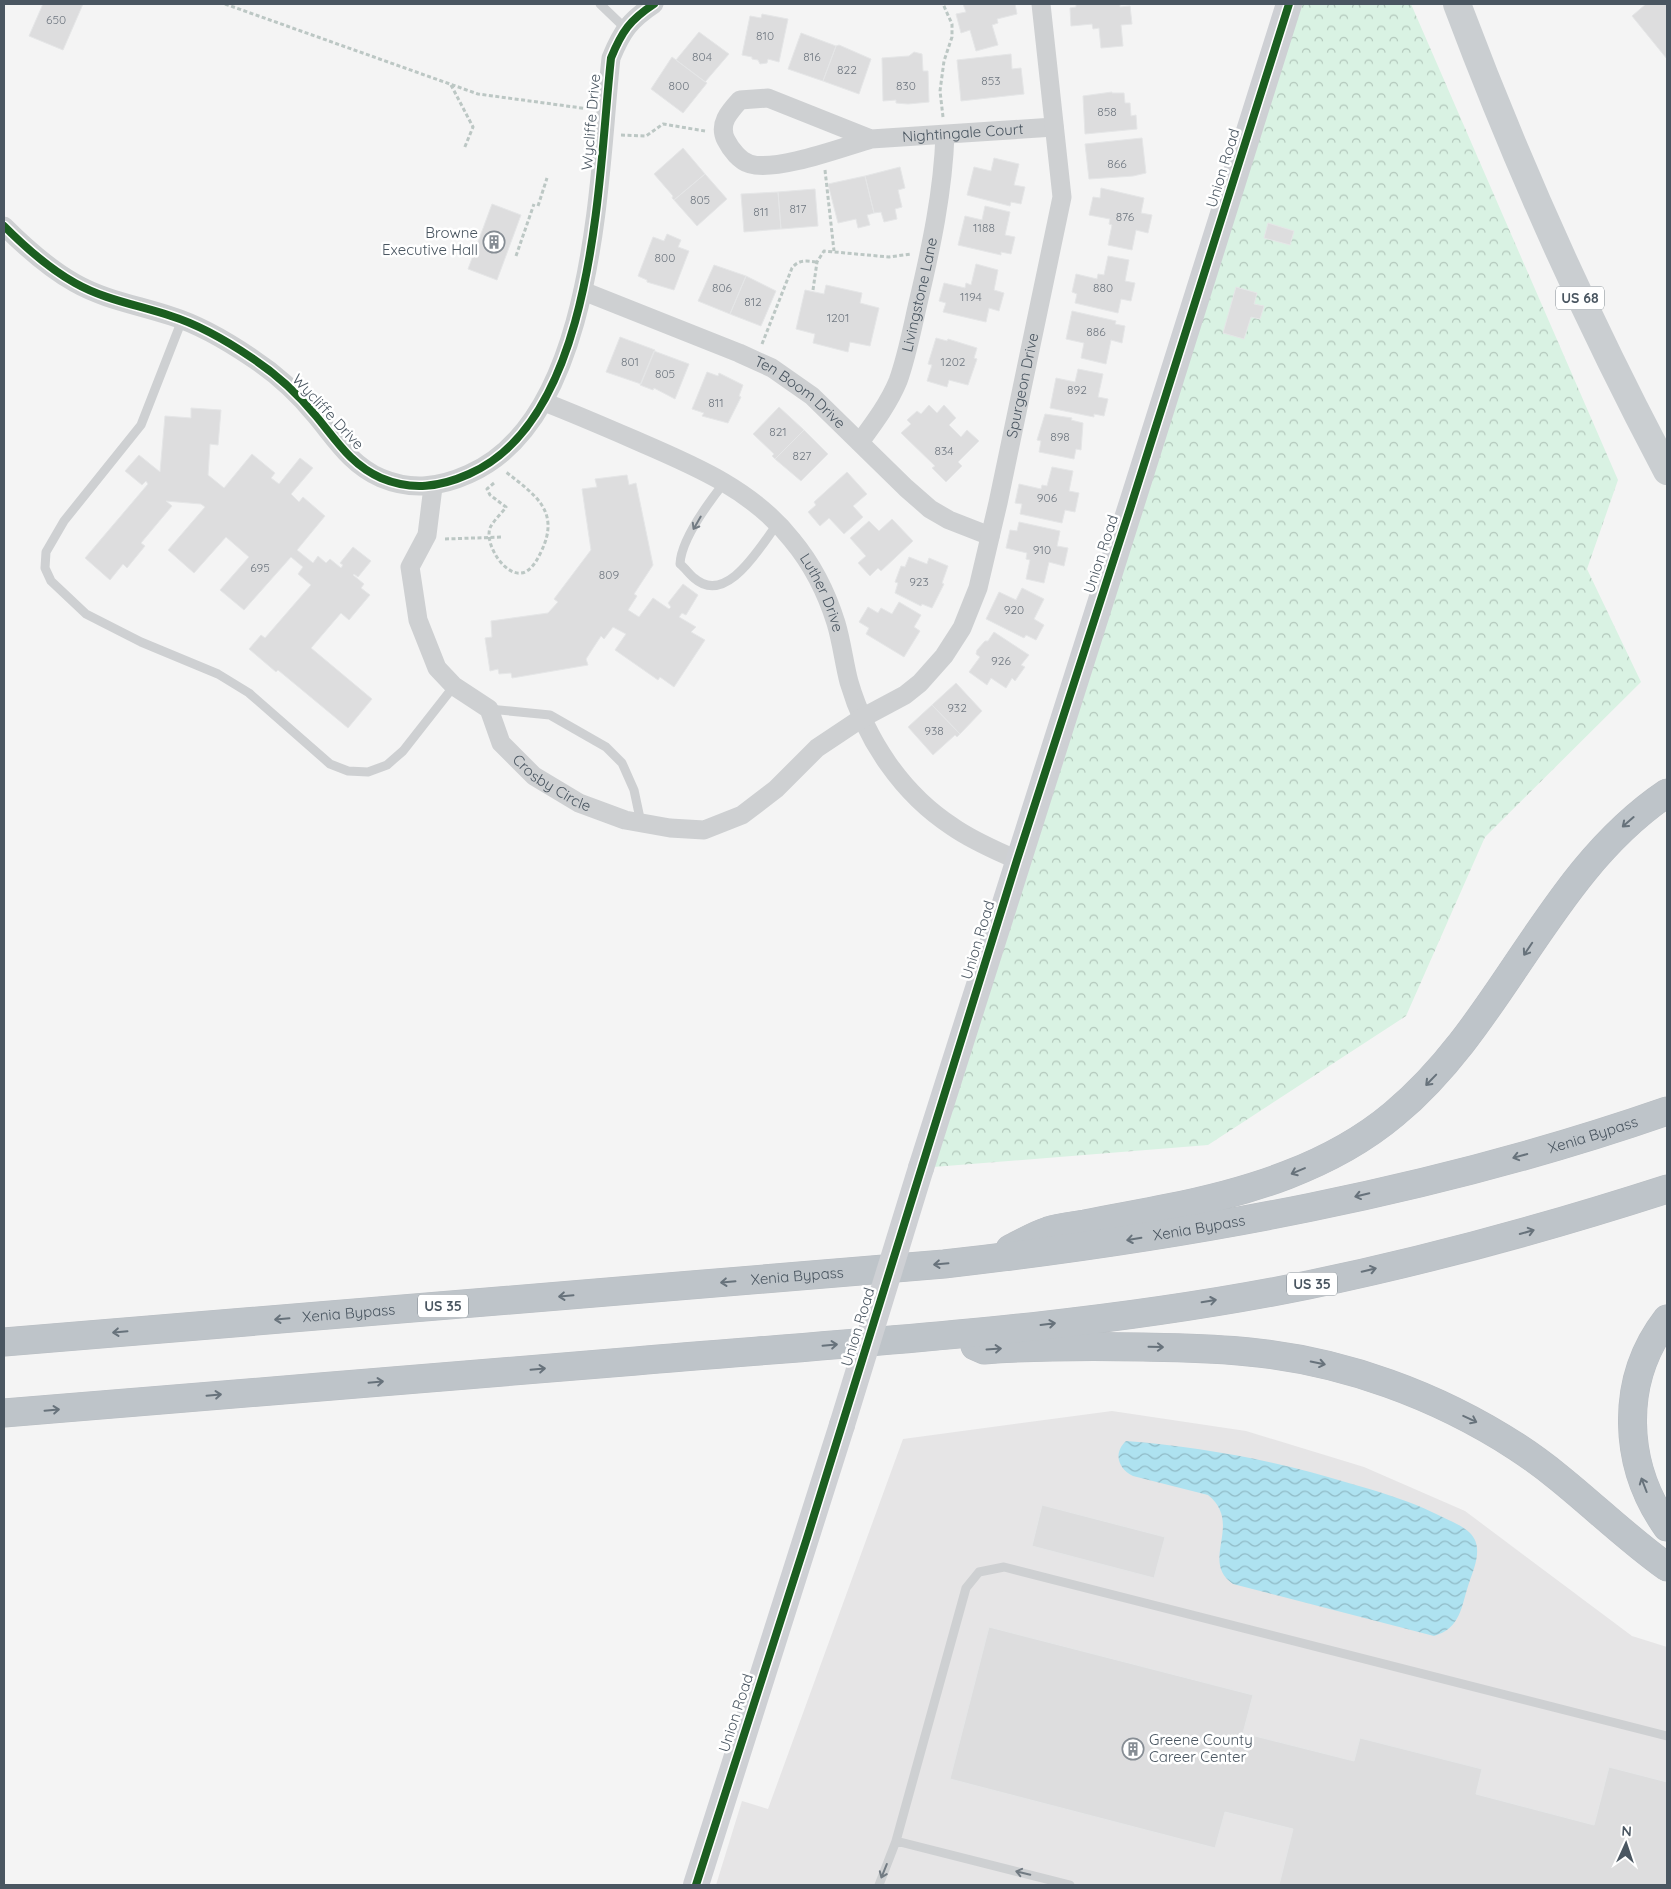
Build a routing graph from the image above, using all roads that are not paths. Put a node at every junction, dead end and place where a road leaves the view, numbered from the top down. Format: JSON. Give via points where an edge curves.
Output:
{"nodes":[{"id":1,"x":600,"y":4,"type":"edge"},
{"id":2,"x":654,"y":4,"type":"edge"},
{"id":3,"x":1041,"y":4,"type":"edge"},
{"id":4,"x":1289,"y":4,"type":"edge"},
{"id":5,"x":1457,"y":4,"type":"edge"},
{"id":6,"x":625,"y":28,"type":"junction"},
{"id":7,"x":1054,"y":128,"type":"junction"},
{"id":8,"x":945,"y":135,"type":"junction"},
{"id":9,"x":871,"y":139,"type":"junction"},
{"id":10,"x":4,"y":226,"type":"edge"},
{"id":11,"x":583,"y":291,"type":"junction"},
{"id":12,"x":182,"y":320,"type":"junction"},
{"id":13,"x":544,"y":402,"type":"junction"},
{"id":14,"x":860,"y":442,"type":"junction"},
{"id":15,"x":1667,"y":472,"type":"edge"},
{"id":16,"x":724,"y":483,"type":"junction"},
{"id":17,"x":433,"y":487,"type":"junction"},
{"id":18,"x":778,"y":523,"type":"junction"},
{"id":19,"x":990,"y":536,"type":"junction"},
{"id":20,"x":454,"y":686,"type":"junction"},
{"id":21,"x":489,"y":709,"type":"junction"},
{"id":22,"x":862,"y":718,"type":"junction"},
{"id":23,"x":1667,"y":793,"type":"edge"},
{"id":24,"x":641,"y":823,"type":"junction"},
{"id":25,"x":1017,"y":860,"type":"junction"},
{"id":26,"x":1667,"y":1111,"type":"edge"},
{"id":27,"x":1667,"y":1189,"type":"edge"},
{"id":28,"x":990,"y":1258,"type":"junction"},
{"id":29,"x":1667,"y":1319,"type":"edge"},
{"id":30,"x":948,"y":1335,"type":"junction"},
{"id":31,"x":4,"y":1342,"type":"edge"},
{"id":32,"x":4,"y":1414,"type":"edge"},
{"id":33,"x":1667,"y":1527,"type":"edge"},
{"id":34,"x":1667,"y":1567,"type":"edge"},
{"id":35,"x":1667,"y":1736,"type":"edge"},
{"id":36,"x":896,"y":1841,"type":"junction"},
{"id":37,"x":696,"y":1885,"type":"edge"},
{"id":38,"x":879,"y":1885,"type":"edge"},
{"id":39,"x":1070,"y":1885,"type":"edge"}],
"edges":[{"from":1,"to":6,"type":"lane"},
{"from":2,"to":6,"type":"street","name":"Wycliffe Drive","via":[[633,18]]},
{"from":3,"to":7,"type":"street","name":"Spurgeon Drive"},
{"from":4,"to":25,"type":"street","name":"Union Road"},
{"from":5,"to":15,"type":"main road","number":"US 68","via":[[1528,185]]},
{"from":6,"to":11,"type":"street","name":"Wycliffe Drive","via":[[611,58],[595,232]]},
{"from":7,"to":8,"type":"street","name":"Nightingale Court"},
{"from":7,"to":19,"type":"street","name":"Spurgeon Drive","via":[[1062,197]]},
{"from":8,"to":9,"type":"street","name":"Nightingale Court"},
{"from":8,"to":14,"type":"street","name":"Livingstone Lane","via":[[944,174],[907,350],[897,382]]},
{"from":9,"to":9,"type":"street","name":"Nightingale Court","via":[[768,98],[740,100],[726,115],[723,133],[731,150],[750,164],[785,164]]},
{"from":10,"to":12,"type":"street","name":"Wycliffe Drive","via":[[53,270],[75,283],[119,302]]},
{"from":11,"to":13,"type":"street","name":"Wycliffe Drive","via":[[569,341]]},
{"from":11,"to":14,"type":"street","name":"Ten Boom Drive","via":[[756,361],[785,376],[812,396]]},
{"from":12,"to":17,"type":"street","name":"Wycliffe Drive","via":[[217,336],[284,383],[316,415],[343,451],[363,468],[394,482]]},
{"from":12,"to":20,"type":"lane","via":[[140,425],[64,521],[46,552],[45,568],[50,581],[86,614],[141,642],[218,674],[249,693],[330,764],[348,771],[368,772],[387,765],[403,751]]},
{"from":13,"to":16,"type":"street","name":"Luther Drive","via":[[691,464]]},
{"from":13,"to":17,"type":"street","name":"Wycliffe Drive","via":[[527,428],[494,459],[475,471]]},
{"from":14,"to":19,"type":"street","name":"Ten Boom Drive","via":[[930,509]]},
{"from":16,"to":18,"type":"street","name":"Luther Drive","via":[[758,505]]},
{"from":16,"to":18,"type":"lane","one_way":true,"via":[[681,553],[680,564],[694,580],[723,585],[738,576]]},
{"from":17,"to":20,"type":"street","via":[[427,535],[410,566],[418,620],[437,668]]},
{"from":18,"to":22,"type":"street","name":"Luther Drive","via":[[806,559],[828,601]]},
{"from":19,"to":22,"type":"street","name":"Spurgeon Drive","via":[[971,610],[944,656],[905,695]]},
{"from":20,"to":21,"type":"street"},
{"from":21,"to":24,"type":"street","name":"Crosby Circle","via":[[501,743],[534,776],[579,803]]},
{"from":21,"to":24,"type":"lane","via":[[550,716],[606,747],[622,763],[634,790]]},
{"from":22,"to":24,"type":"street","name":"Crosby Circle","via":[[817,748],[776,789],[742,816],[704,830]]},
{"from":22,"to":25,"type":"street","name":"Luther Drive","via":[[881,754],[898,777],[934,813],[974,840]]},
{"from":23,"to":28,"type":"highway","one_way":true,"via":[[1624,826],[1563,896],[1464,1043],[1420,1091],[1371,1131],[1318,1162],[1246,1189],[1200,1202],[1048,1231]]},
{"from":25,"to":37,"type":"street","name":"Union Road","bridge":true},
{"from":26,"to":28,"type":"highway","name":"Xenia Bypass","number":"US 35","one_way":true,"via":[[1555,1147],[1451,1175],[1294,1210],[1072,1249]]},
{"from":30,"to":27,"type":"highway","number":"US 35","one_way":true,"via":[[1150,1311],[1306,1285],[1506,1238]]},
{"from":28,"to":31,"type":"highway","name":"Xenia Bypass","number":"US 35","one_way":true},
{"from":33,"to":29,"type":"highway","one_way":true,"via":[[1644,1486],[1632,1436],[1638,1380],[1648,1352]]},
{"from":32,"to":30,"type":"highway","number":"US 35","one_way":true},
{"from":30,"to":34,"type":"highway","one_way":true,"via":[[984,1350],[1102,1346],[1206,1349],[1292,1358],[1356,1373],[1418,1394],[1476,1422],[1517,1447],[1557,1475]]},
{"from":35,"to":36,"type":"lane","via":[[1004,1567],[979,1572],[966,1588]]},
{"from":36,"to":38,"type":"lane","one_way":true},
{"from":39,"to":36,"type":"lane","one_way":true}]}
